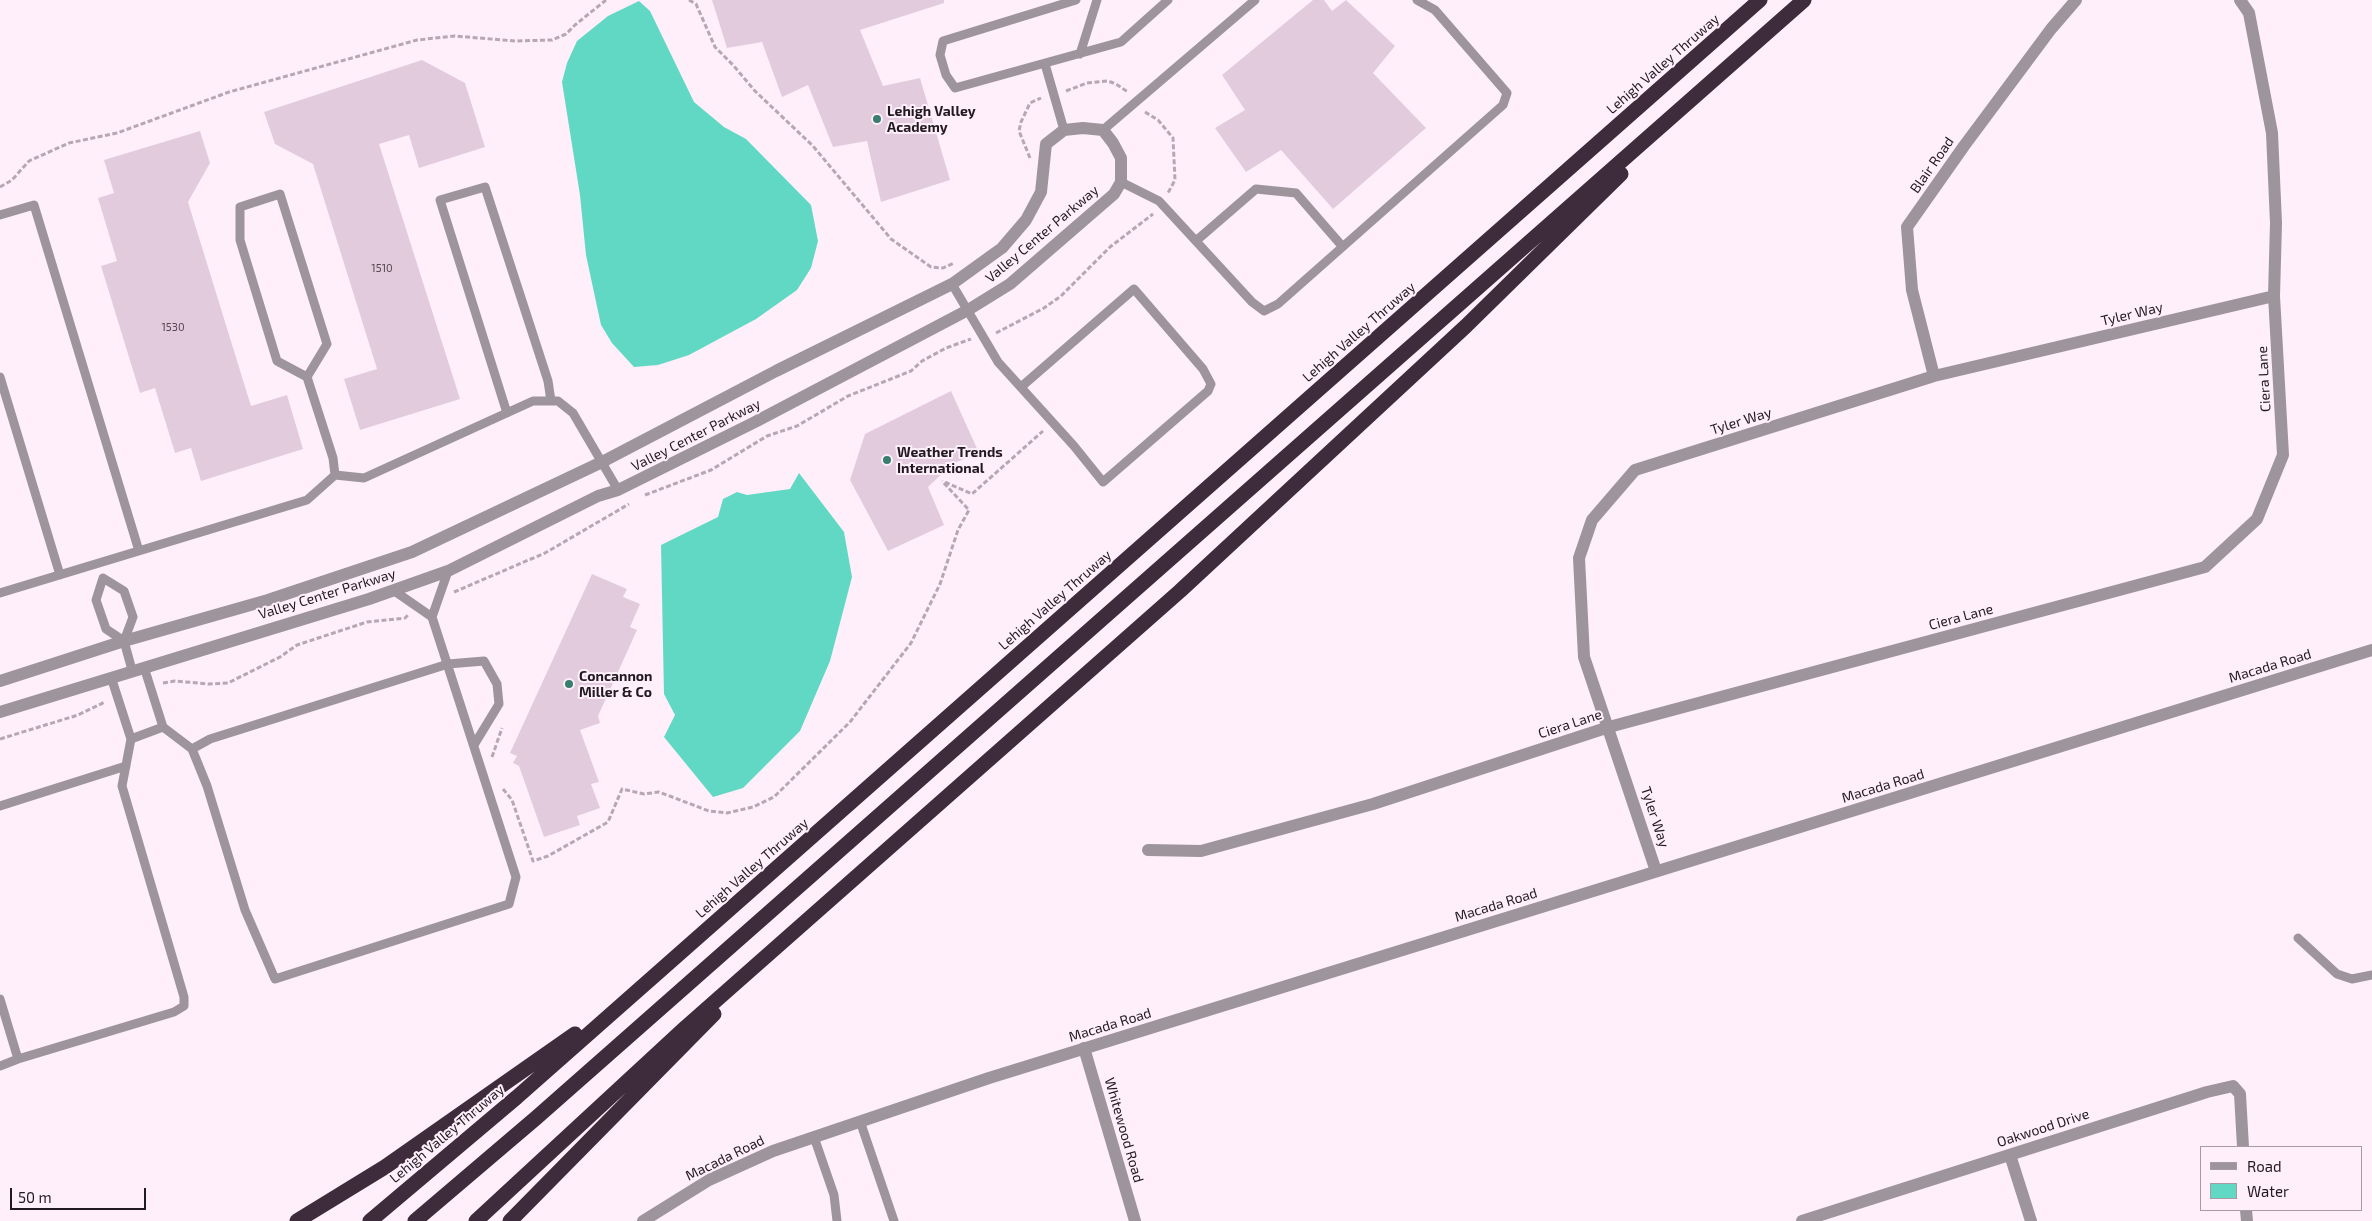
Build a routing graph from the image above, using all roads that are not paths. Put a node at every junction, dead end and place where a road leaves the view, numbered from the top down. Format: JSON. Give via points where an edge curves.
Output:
{"nodes":[{"id":1,"x":1076,"y":0,"type":"edge"},
{"id":2,"x":1097,"y":0,"type":"edge"},
{"id":3,"x":1168,"y":0,"type":"edge"},
{"id":4,"x":1255,"y":0,"type":"edge"},
{"id":5,"x":1417,"y":0,"type":"edge"},
{"id":6,"x":1760,"y":0,"type":"edge"},
{"id":7,"x":1804,"y":0,"type":"edge"},
{"id":8,"x":2076,"y":0,"type":"edge"},
{"id":9,"x":2240,"y":0,"type":"edge"},
{"id":10,"x":1762,"y":37,"type":"junction"},
{"id":11,"x":1080,"y":54,"type":"junction"},
{"id":12,"x":1045,"y":64,"type":"junction"},
{"id":13,"x":1064,"y":130,"type":"junction"},
{"id":14,"x":1103,"y":130,"type":"junction"},
{"id":15,"x":1121,"y":182,"type":"junction"},
{"id":16,"x":0,"y":215,"type":"edge"},
{"id":17,"x":1197,"y":240,"type":"junction"},
{"id":18,"x":1342,"y":246,"type":"junction"},
{"id":19,"x":952,"y":284,"type":"junction"},
{"id":20,"x":2274,"y":296,"type":"junction"},
{"id":21,"x":968,"y":310,"type":"junction"},
{"id":22,"x":1934,"y":376,"type":"junction"},
{"id":23,"x":0,"y":377,"type":"edge"},
{"id":24,"x":307,"y":378,"type":"junction"},
{"id":25,"x":1021,"y":387,"type":"junction"},
{"id":26,"x":551,"y":401,"type":"junction"},
{"id":27,"x":507,"y":413,"type":"junction"},
{"id":28,"x":602,"y":462,"type":"junction"},
{"id":29,"x":335,"y":475,"type":"junction"},
{"id":30,"x":618,"y":490,"type":"junction"},
{"id":31,"x":139,"y":551,"type":"junction"},
{"id":32,"x":99,"y":563,"type":"junction"},
{"id":33,"x":448,"y":571,"type":"junction"},
{"id":34,"x":60,"y":575,"type":"junction"},
{"id":35,"x":103,"y":578,"type":"junction"},
{"id":36,"x":393,"y":590,"type":"junction"},
{"id":37,"x":0,"y":593,"type":"edge"},
{"id":38,"x":432,"y":617,"type":"junction"},
{"id":39,"x":124,"y":641,"type":"junction"},
{"id":40,"x":2372,"y":650,"type":"edge"},
{"id":41,"x":448,"y":664,"type":"junction"},
{"id":42,"x":138,"y":669,"type":"junction"},
{"id":43,"x":111,"y":677,"type":"junction"},
{"id":44,"x":0,"y":680,"type":"edge"},
{"id":45,"x":0,"y":712,"type":"edge"},
{"id":46,"x":163,"y":727,"type":"junction"},
{"id":47,"x":1609,"y":727,"type":"junction"},
{"id":48,"x":131,"y":739,"type":"junction"},
{"id":49,"x":474,"y":745,"type":"junction"},
{"id":50,"x":192,"y":749,"type":"junction"},
{"id":51,"x":126,"y":766,"type":"junction"},
{"id":52,"x":0,"y":806,"type":"edge"},
{"id":53,"x":1148,"y":850,"type":"dead end"},
{"id":54,"x":1656,"y":871,"type":"junction"},
{"id":55,"x":810,"y":918,"type":"junction"},
{"id":56,"x":2298,"y":938,"type":"dead end"},
{"id":57,"x":2372,"y":975,"type":"edge"},
{"id":58,"x":634,"y":994,"type":"junction"},
{"id":59,"x":0,"y":999,"type":"edge"},
{"id":60,"x":1084,"y":1048,"type":"junction"},
{"id":61,"x":18,"y":1060,"type":"junction"},
{"id":62,"x":0,"y":1066,"type":"edge"},
{"id":63,"x":860,"y":1121,"type":"junction"},
{"id":64,"x":814,"y":1136,"type":"junction"},
{"id":65,"x":2243,"y":1146,"type":"edge"},
{"id":66,"x":2010,"y":1155,"type":"junction"},
{"id":67,"x":297,"y":1221,"type":"edge"},
{"id":68,"x":370,"y":1221,"type":"edge"},
{"id":69,"x":415,"y":1221,"type":"edge"},
{"id":70,"x":476,"y":1221,"type":"edge"},
{"id":71,"x":510,"y":1221,"type":"edge"},
{"id":72,"x":643,"y":1221,"type":"edge"},
{"id":73,"x":837,"y":1221,"type":"edge"},
{"id":74,"x":894,"y":1221,"type":"edge"},
{"id":75,"x":1135,"y":1221,"type":"edge"},
{"id":76,"x":1802,"y":1221,"type":"edge"},
{"id":77,"x":2031,"y":1221,"type":"edge"}],
"edges":[{"from":1,"to":12,"type":"lane","via":[[943,41],[940,56],[954,88]]},
{"from":2,"to":11,"type":"lane"},
{"from":3,"to":11,"type":"lane","via":[[1121,42]]},
{"from":4,"to":14,"type":"lane"},
{"from":5,"to":18,"type":"lane","via":[[1434,10],[1507,93],[1503,105]]},
{"from":6,"to":58,"type":"highway","name":"Lehigh Valley Thruway"},
{"from":7,"to":10,"type":"highway"},
{"from":8,"to":22,"type":"street","name":"Blair Road","via":[[1970,138],[1907,227],[1912,290]]},
{"from":9,"to":20,"type":"street","name":"Ciera Lane","via":[[2249,14],[2272,133],[2276,223]]},
{"from":10,"to":55,"type":"highway","via":[[1466,326],[1180,591]]},
{"from":10,"to":69,"type":"highway","via":[[536,1118]]},
{"from":11,"to":12,"type":"lane"},
{"from":12,"to":13,"type":"lane"},
{"from":13,"to":14,"type":"street"},
{"from":13,"to":19,"type":"street","name":"Valley Center Parkway","via":[[1046,144],[1041,192],[1026,220],[1002,248]]},
{"from":14,"to":15,"type":"street","via":[[1121,158]]},
{"from":15,"to":17,"type":"lane","via":[[1159,201]]},
{"from":15,"to":21,"type":"street","name":"Valley Center Parkway","via":[[1114,194],[1010,284]]},
{"from":16,"to":31,"type":"lane","via":[[34,205]]},
{"from":17,"to":18,"type":"lane","via":[[1256,189],[1296,193]]},
{"from":17,"to":18,"type":"lane","via":[[1252,302],[1264,311],[1278,304]]},
{"from":19,"to":21,"type":"lane"},
{"from":19,"to":28,"type":"street","name":"Valley Center Parkway"},
{"from":20,"to":22,"type":"street","name":"Tyler Way"},
{"from":20,"to":47,"type":"street","name":"Ciera Lane","via":[[2283,455],[2257,519],[2205,567]]},
{"from":21,"to":25,"type":"lane","via":[[998,362]]},
{"from":21,"to":30,"type":"street","name":"Valley Center Parkway"},
{"from":22,"to":47,"type":"street","name":"Tyler Way","via":[[1635,470],[1592,520],[1579,558],[1584,657]]},
{"from":23,"to":34,"type":"lane"},
{"from":24,"to":24,"type":"lane","via":[[327,344],[280,194],[240,207],[240,240],[277,361]]},
{"from":24,"to":29,"type":"lane","via":[[333,458]]},
{"from":25,"to":25,"type":"lane","via":[[1103,482],[1208,391],[1211,384],[1203,369],[1134,289]]},
{"from":26,"to":27,"type":"lane","via":[[533,401]]},
{"from":26,"to":27,"type":"lane","via":[[548,381],[486,187],[440,200]]},
{"from":26,"to":28,"type":"lane","via":[[558,401],[573,413]]},
{"from":27,"to":29,"type":"lane","via":[[364,478]]},
{"from":28,"to":30,"type":"lane"},
{"from":28,"to":39,"type":"street","name":"Valley Center Parkway","via":[[412,552],[268,600]]},
{"from":29,"to":31,"type":"lane","via":[[307,500]]},
{"from":30,"to":33,"type":"street","name":"Valley Center Parkway","via":[[598,496]]},
{"from":31,"to":32,"type":"lane"},
{"from":32,"to":34,"type":"lane"},
{"from":32,"to":35,"type":"lane"},
{"from":33,"to":36,"type":"street","name":"Valley Center Parkway"},
{"from":33,"to":38,"type":"lane"},
{"from":34,"to":37,"type":"lane"},
{"from":35,"to":39,"type":"lane","via":[[96,600],[106,628]]},
{"from":35,"to":39,"type":"lane","via":[[124,591],[132,617]]},
{"from":36,"to":38,"type":"lane"},
{"from":36,"to":42,"type":"street","name":"Valley Center Parkway"},
{"from":38,"to":41,"type":"lane"},
{"from":39,"to":42,"type":"lane"},
{"from":39,"to":44,"type":"street","name":"Valley Center Parkway"},
{"from":40,"to":54,"type":"street","name":"Macada Road"},
{"from":41,"to":49,"type":"lane"},
{"from":41,"to":49,"type":"lane","via":[[484,662],[497,684],[499,704]]},
{"from":41,"to":50,"type":"lane","via":[[210,739]]},
{"from":42,"to":43,"type":"street","name":"Valley Center Parkway"},
{"from":42,"to":46,"type":"lane","via":[[149,686]]},
{"from":43,"to":45,"type":"street","name":"Valley Center Parkway"},
{"from":43,"to":48,"type":"lane"},
{"from":46,"to":48,"type":"lane"},
{"from":46,"to":50,"type":"lane"},
{"from":47,"to":53,"type":"street","name":"Ciera Lane","via":[[1374,804],[1201,851]]},
{"from":47,"to":54,"type":"street","name":"Tyler Way"},
{"from":48,"to":51,"type":"lane"},
{"from":49,"to":50,"type":"lane","via":[[516,877],[509,904],[275,979],[245,910],[207,786]]},
{"from":51,"to":52,"type":"lane"},
{"from":51,"to":61,"type":"lane","via":[[122,786],[184,1006],[174,1012]]},
{"from":54,"to":60,"type":"street","name":"Macada Road"},
{"from":55,"to":70,"type":"highway","via":[[686,1027]]},
{"from":55,"to":71,"type":"highway"},
{"from":56,"to":57,"type":"lane","via":[[2337,974],[2352,979]]},
{"from":58,"to":67,"type":"highway","via":[[384,1166]]},
{"from":58,"to":68,"type":"highway","name":"Lehigh Valley Thruway"},
{"from":59,"to":61,"type":"lane"},
{"from":60,"to":63,"type":"street","name":"Macada Road"},
{"from":60,"to":75,"type":"street","name":"Whitewood Road"},
{"from":61,"to":62,"type":"lane"},
{"from":63,"to":64,"type":"street","name":"Macada Road"},
{"from":63,"to":74,"type":"lane"},
{"from":64,"to":72,"type":"street","name":"Macada Road","via":[[709,1180]]},
{"from":64,"to":73,"type":"lane","via":[[834,1195]]},
{"from":65,"to":66,"type":"street","name":"Oakwood Drive","via":[[2240,1094],[2233,1086]]},
{"from":66,"to":76,"type":"street","name":"Oakwood Drive"},
{"from":66,"to":77,"type":"street"}]}
